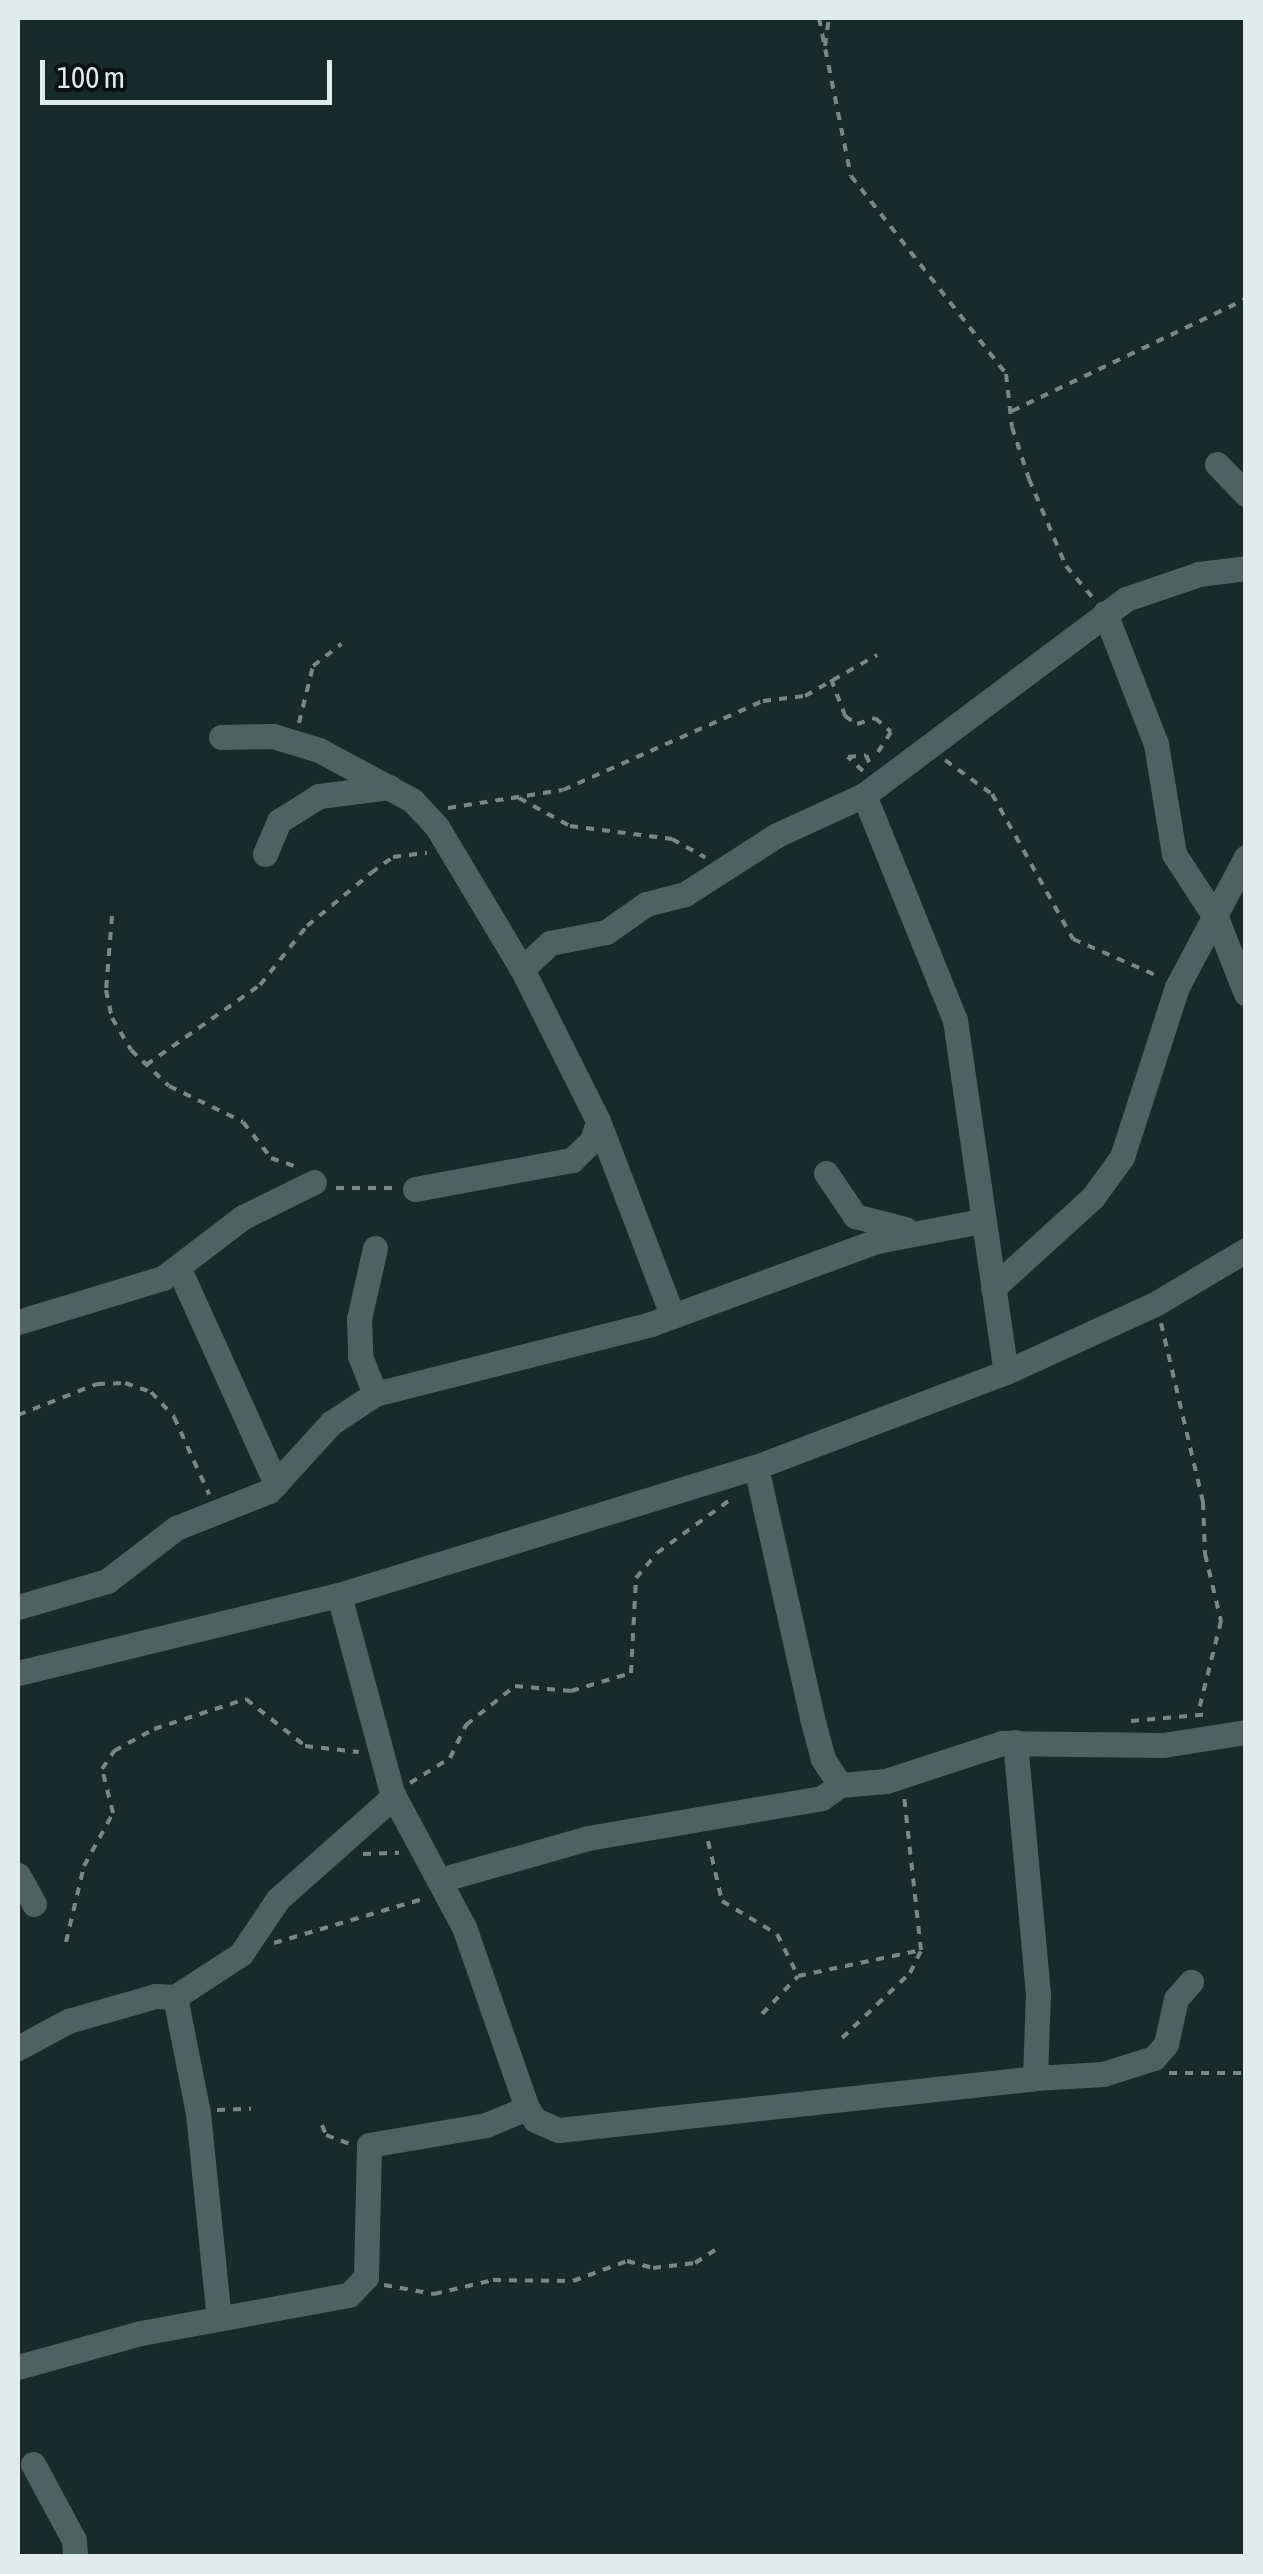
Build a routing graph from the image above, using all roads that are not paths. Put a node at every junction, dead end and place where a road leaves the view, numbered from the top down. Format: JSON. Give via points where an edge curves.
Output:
{"nodes":[{"id":1,"x":1217,"y":464,"type":"dead end"},
{"id":2,"x":1246,"y":494,"type":"edge"},
{"id":3,"x":1246,"y":568,"type":"edge"},
{"id":4,"x":1105,"y":613,"type":"junction"},
{"id":5,"x":221,"y":737,"type":"dead end"},
{"id":6,"x":389,"y":787,"type":"junction"},
{"id":7,"x":871,"y":790,"type":"junction"},
{"id":8,"x":265,"y":854,"type":"dead end"},
{"id":9,"x":1246,"y":857,"type":"edge"},
{"id":10,"x":1217,"y":920,"type":"junction"},
{"id":11,"x":522,"y":969,"type":"junction"},
{"id":12,"x":1246,"y":994,"type":"edge"},
{"id":13,"x":598,"y":1122,"type":"junction"},
{"id":14,"x":826,"y":1172,"type":"dead end"},
{"id":15,"x":314,"y":1182,"type":"road end"},
{"id":16,"x":415,"y":1190,"type":"road end"},
{"id":17,"x":980,"y":1221,"type":"junction"},
{"id":18,"x":915,"y":1231,"type":"junction"},
{"id":19,"x":375,"y":1248,"type":"dead end"},
{"id":20,"x":1246,"y":1250,"type":"edge"},
{"id":21,"x":179,"y":1269,"type":"junction"},
{"id":22,"x":993,"y":1288,"type":"junction"},
{"id":23,"x":672,"y":1315,"type":"junction"},
{"id":24,"x":18,"y":1322,"type":"edge"},
{"id":25,"x":1006,"y":1372,"type":"junction"},
{"id":26,"x":375,"y":1394,"type":"junction"},
{"id":27,"x":758,"y":1473,"type":"junction"},
{"id":28,"x":276,"y":1484,"type":"junction"},
{"id":29,"x":339,"y":1595,"type":"junction"},
{"id":30,"x":18,"y":1607,"type":"edge"},
{"id":31,"x":18,"y":1673,"type":"edge"},
{"id":32,"x":1246,"y":1732,"type":"edge"},
{"id":33,"x":1015,"y":1742,"type":"junction"},
{"id":34,"x":840,"y":1785,"type":"junction"},
{"id":35,"x":393,"y":1794,"type":"junction"},
{"id":36,"x":18,"y":1875,"type":"edge"},
{"id":37,"x":444,"y":1886,"type":"junction"},
{"id":38,"x":34,"y":1904,"type":"dead end"},
{"id":39,"x":1190,"y":1982,"type":"dead end"},
{"id":40,"x":175,"y":1997,"type":"junction"},
{"id":41,"x":18,"y":2048,"type":"edge"},
{"id":42,"x":1035,"y":2078,"type":"junction"},
{"id":43,"x":527,"y":2108,"type":"junction"},
{"id":44,"x":219,"y":2318,"type":"junction"},
{"id":45,"x":18,"y":2367,"type":"edge"},
{"id":46,"x":33,"y":2464,"type":"dead end"},
{"id":47,"x":75,"y":2556,"type":"edge"}],
"edges":[{"from":1,"to":2,"type":"street"},
{"from":3,"to":4,"type":"street","via":[[1150,588]]},
{"from":4,"to":7,"type":"street"},
{"from":4,"to":10,"type":"street","via":[[1156,744],[1174,854]]},
{"from":5,"to":6,"type":"street","via":[[291,740]]},
{"from":6,"to":8,"type":"street","via":[[319,796],[279,822]]},
{"from":6,"to":11,"type":"street","via":[[424,810]]},
{"from":7,"to":11,"type":"street","via":[[777,836],[685,894],[646,904],[606,932],[550,943]]},
{"from":7,"to":17,"type":"street","via":[[955,1020],[972,1108]]},
{"from":9,"to":10,"type":"street"},
{"from":10,"to":12,"type":"street"},
{"from":10,"to":22,"type":"street","via":[[1177,987],[1116,1166],[1094,1196]]},
{"from":11,"to":13,"type":"street"},
{"from":13,"to":16,"type":"street","via":[[592,1141],[572,1160]]},
{"from":13,"to":23,"type":"street"},
{"from":14,"to":18,"type":"street","via":[[855,1216]]},
{"from":15,"to":21,"type":"street","via":[[243,1217]]},
{"from":17,"to":18,"type":"street"},
{"from":17,"to":22,"type":"street"},
{"from":18,"to":23,"type":"street"},
{"from":19,"to":26,"type":"street","via":[[359,1320],[360,1356]]},
{"from":20,"to":25,"type":"street","via":[[1155,1304]]},
{"from":21,"to":24,"type":"street"},
{"from":21,"to":28,"type":"street"},
{"from":22,"to":25,"type":"street"},
{"from":23,"to":26,"type":"street"},
{"from":25,"to":27,"type":"street"},
{"from":26,"to":28,"type":"street","via":[[331,1423]]},
{"from":27,"to":29,"type":"street"},
{"from":27,"to":34,"type":"street","via":[[812,1718],[823,1759]]},
{"from":28,"to":30,"type":"street","via":[[176,1528],[107,1581]]},
{"from":29,"to":31,"type":"street"},
{"from":29,"to":35,"type":"street"},
{"from":32,"to":33,"type":"street","via":[[1163,1745]]},
{"from":33,"to":34,"type":"street","via":[[901,1777]]},
{"from":33,"to":42,"type":"street","via":[[1038,1994]]},
{"from":34,"to":37,"type":"street","via":[[822,1798],[588,1838]]},
{"from":35,"to":37,"type":"street"},
{"from":35,"to":40,"type":"street","via":[[258,1921],[246,1950]]},
{"from":36,"to":38,"type":"street"},
{"from":37,"to":43,"type":"street"},
{"from":39,"to":42,"type":"street","via":[[1176,1999],[1166,2044],[1136,2065]]},
{"from":40,"to":41,"type":"street","via":[[156,1996],[68,2021]]},
{"from":40,"to":44,"type":"street","via":[[198,2114]]},
{"from":42,"to":43,"type":"street","via":[[559,2130]]},
{"from":43,"to":44,"type":"street","via":[[486,2125],[369,2145],[366,2277],[349,2295],[329,2301]]},
{"from":44,"to":45,"type":"street"},
{"from":46,"to":47,"type":"street","via":[[74,2540]]}]}
